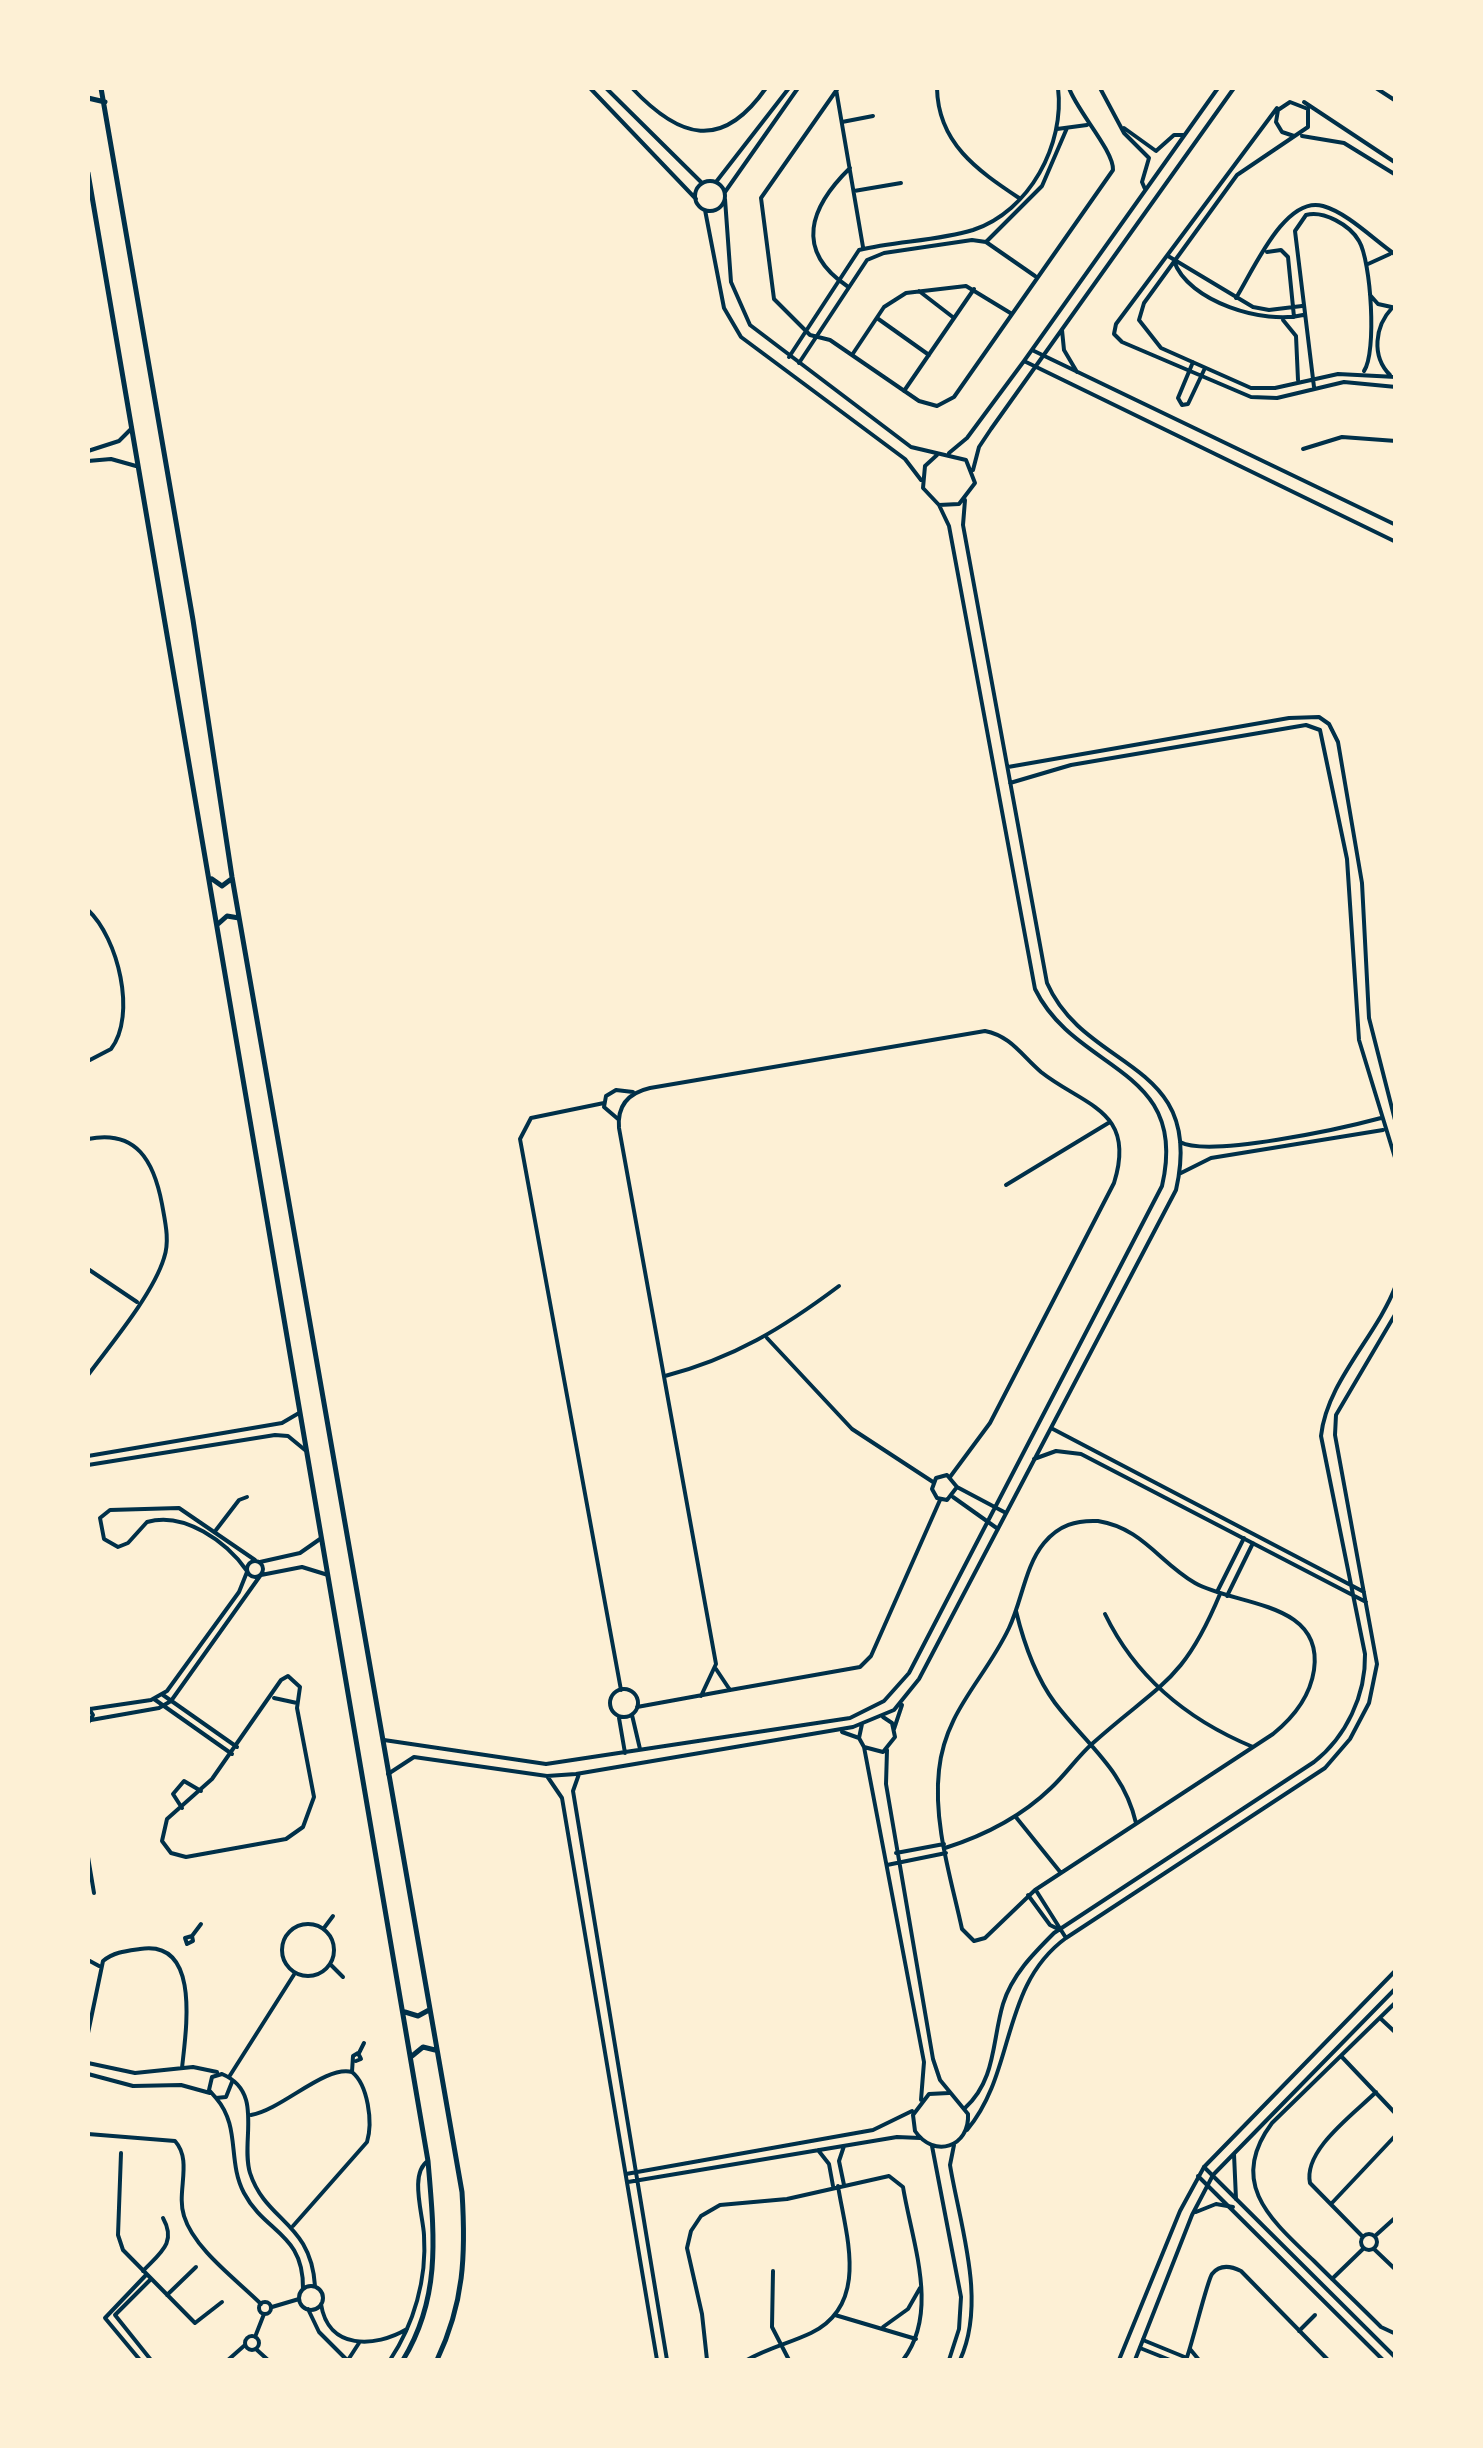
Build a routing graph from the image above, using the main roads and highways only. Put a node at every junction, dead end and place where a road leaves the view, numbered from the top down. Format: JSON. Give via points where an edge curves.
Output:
{"nodes":[{"id":1,"x":101,"y":88,"type":"edge"},
{"id":2,"x":88,"y":98,"type":"edge"},
{"id":3,"x":104,"y":102,"type":"junction"},
{"id":4,"x":88,"y":173,"type":"edge"},
{"id":5,"x":210,"y":877,"type":"junction"},
{"id":6,"x":232,"y":878,"type":"junction"},
{"id":7,"x":239,"y":918,"type":"junction"},
{"id":8,"x":218,"y":924,"type":"junction"},
{"id":9,"x":430,"y":2008,"type":"junction"},
{"id":10,"x":404,"y":2012,"type":"junction"},
{"id":11,"x":438,"y":2052,"type":"junction"},
{"id":12,"x":412,"y":2056,"type":"junction"},
{"id":13,"x":403,"y":2360,"type":"edge"},
{"id":14,"x":437,"y":2360,"type":"edge"}],
"edges":[{"from":1,"to":3,"type":"main road"},
{"from":2,"to":3,"type":"main road"},
{"from":3,"to":6,"type":"main road"},
{"from":4,"to":5,"type":"main road"},
{"from":5,"to":6,"type":"main road","via":[[222,886]]},
{"from":5,"to":8,"type":"main road"},
{"from":6,"to":7,"type":"main road"},
{"from":7,"to":8,"type":"main road","via":[[227,916]]},
{"from":7,"to":9,"type":"main road"},
{"from":8,"to":10,"type":"main road"},
{"from":9,"to":10,"type":"main road","via":[[418,2016]]},
{"from":9,"to":11,"type":"main road"},
{"from":10,"to":12,"type":"main road"},
{"from":11,"to":12,"type":"main road","via":[[424,2047]]},
{"from":11,"to":14,"type":"main road","via":[[466,2254],[461,2299]]},
{"from":12,"to":13,"type":"main road","via":[[436,2243],[424,2317]]}]}
